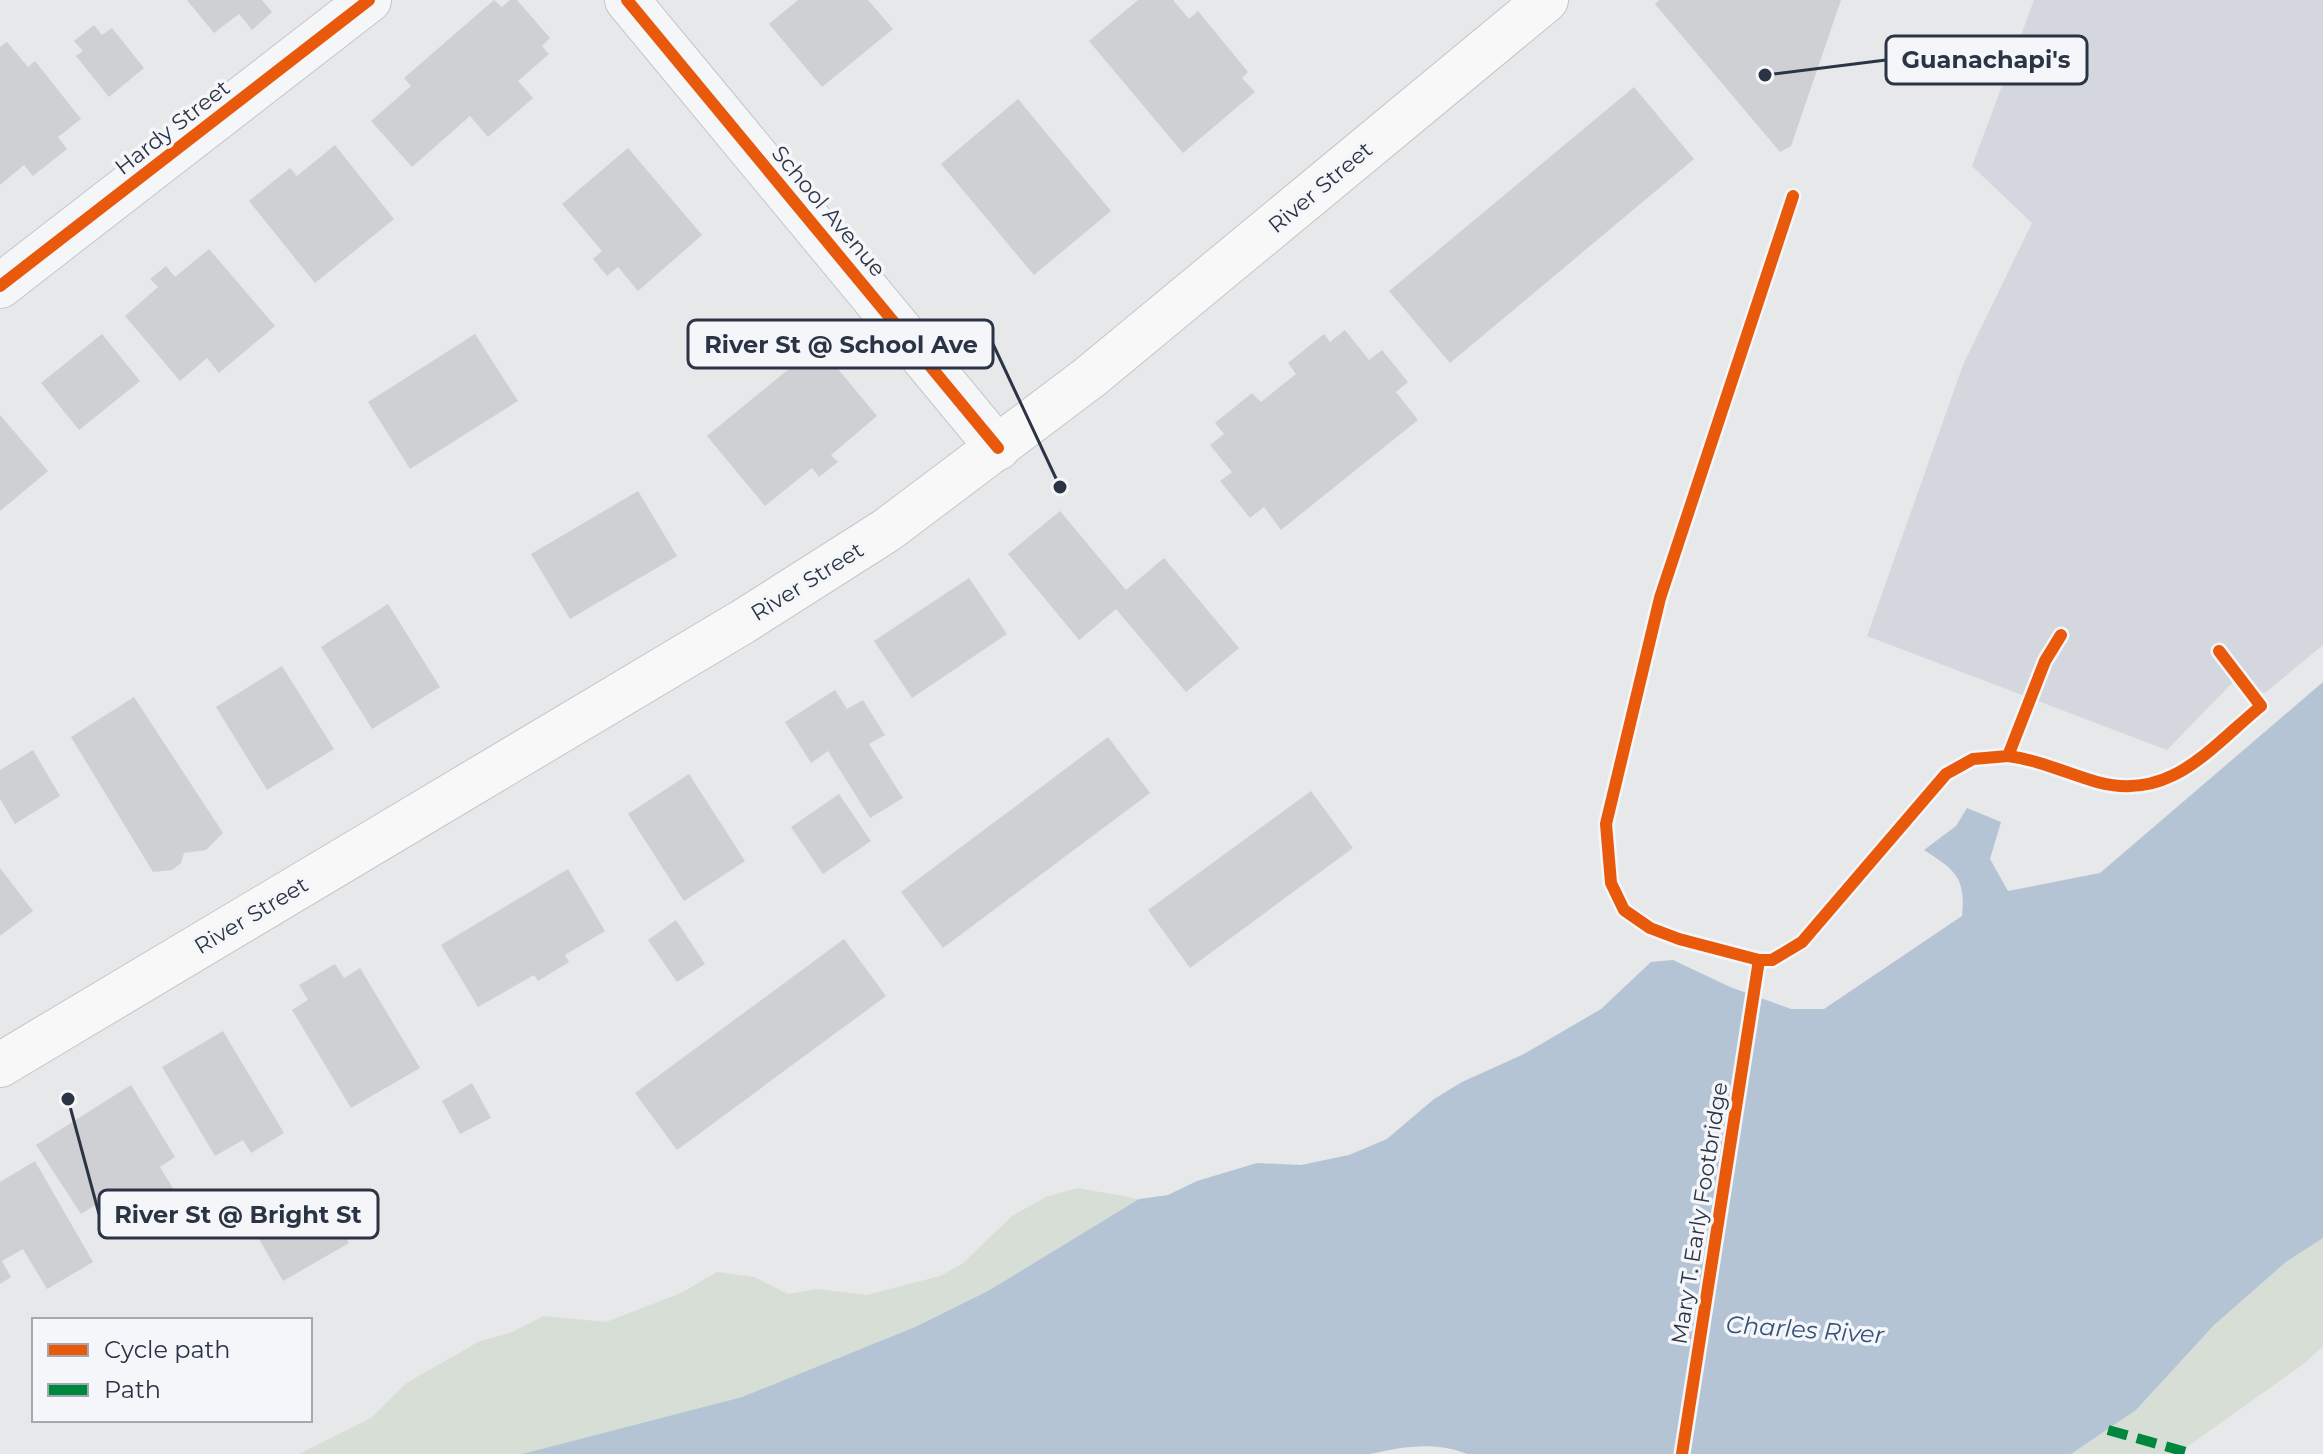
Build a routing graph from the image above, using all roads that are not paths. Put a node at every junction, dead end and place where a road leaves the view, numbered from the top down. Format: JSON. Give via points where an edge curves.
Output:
{"nodes":[{"id":1,"x":369,"y":0,"type":"edge"},
{"id":2,"x":627,"y":0,"type":"edge"},
{"id":3,"x":1546,"y":0,"type":"edge"},
{"id":4,"x":0,"y":286,"type":"edge"},
{"id":5,"x":998,"y":448,"type":"junction"},
{"id":6,"x":0,"y":1065,"type":"edge"}],
"edges":[{"from":1,"to":4,"type":"street","name":"Hardy Street"},
{"from":2,"to":5,"type":"street","name":"School Avenue"},
{"from":3,"to":5,"type":"main road","name":"River Street"},
{"from":5,"to":6,"type":"main road","name":"River Street","via":[[802,585]]}]}
